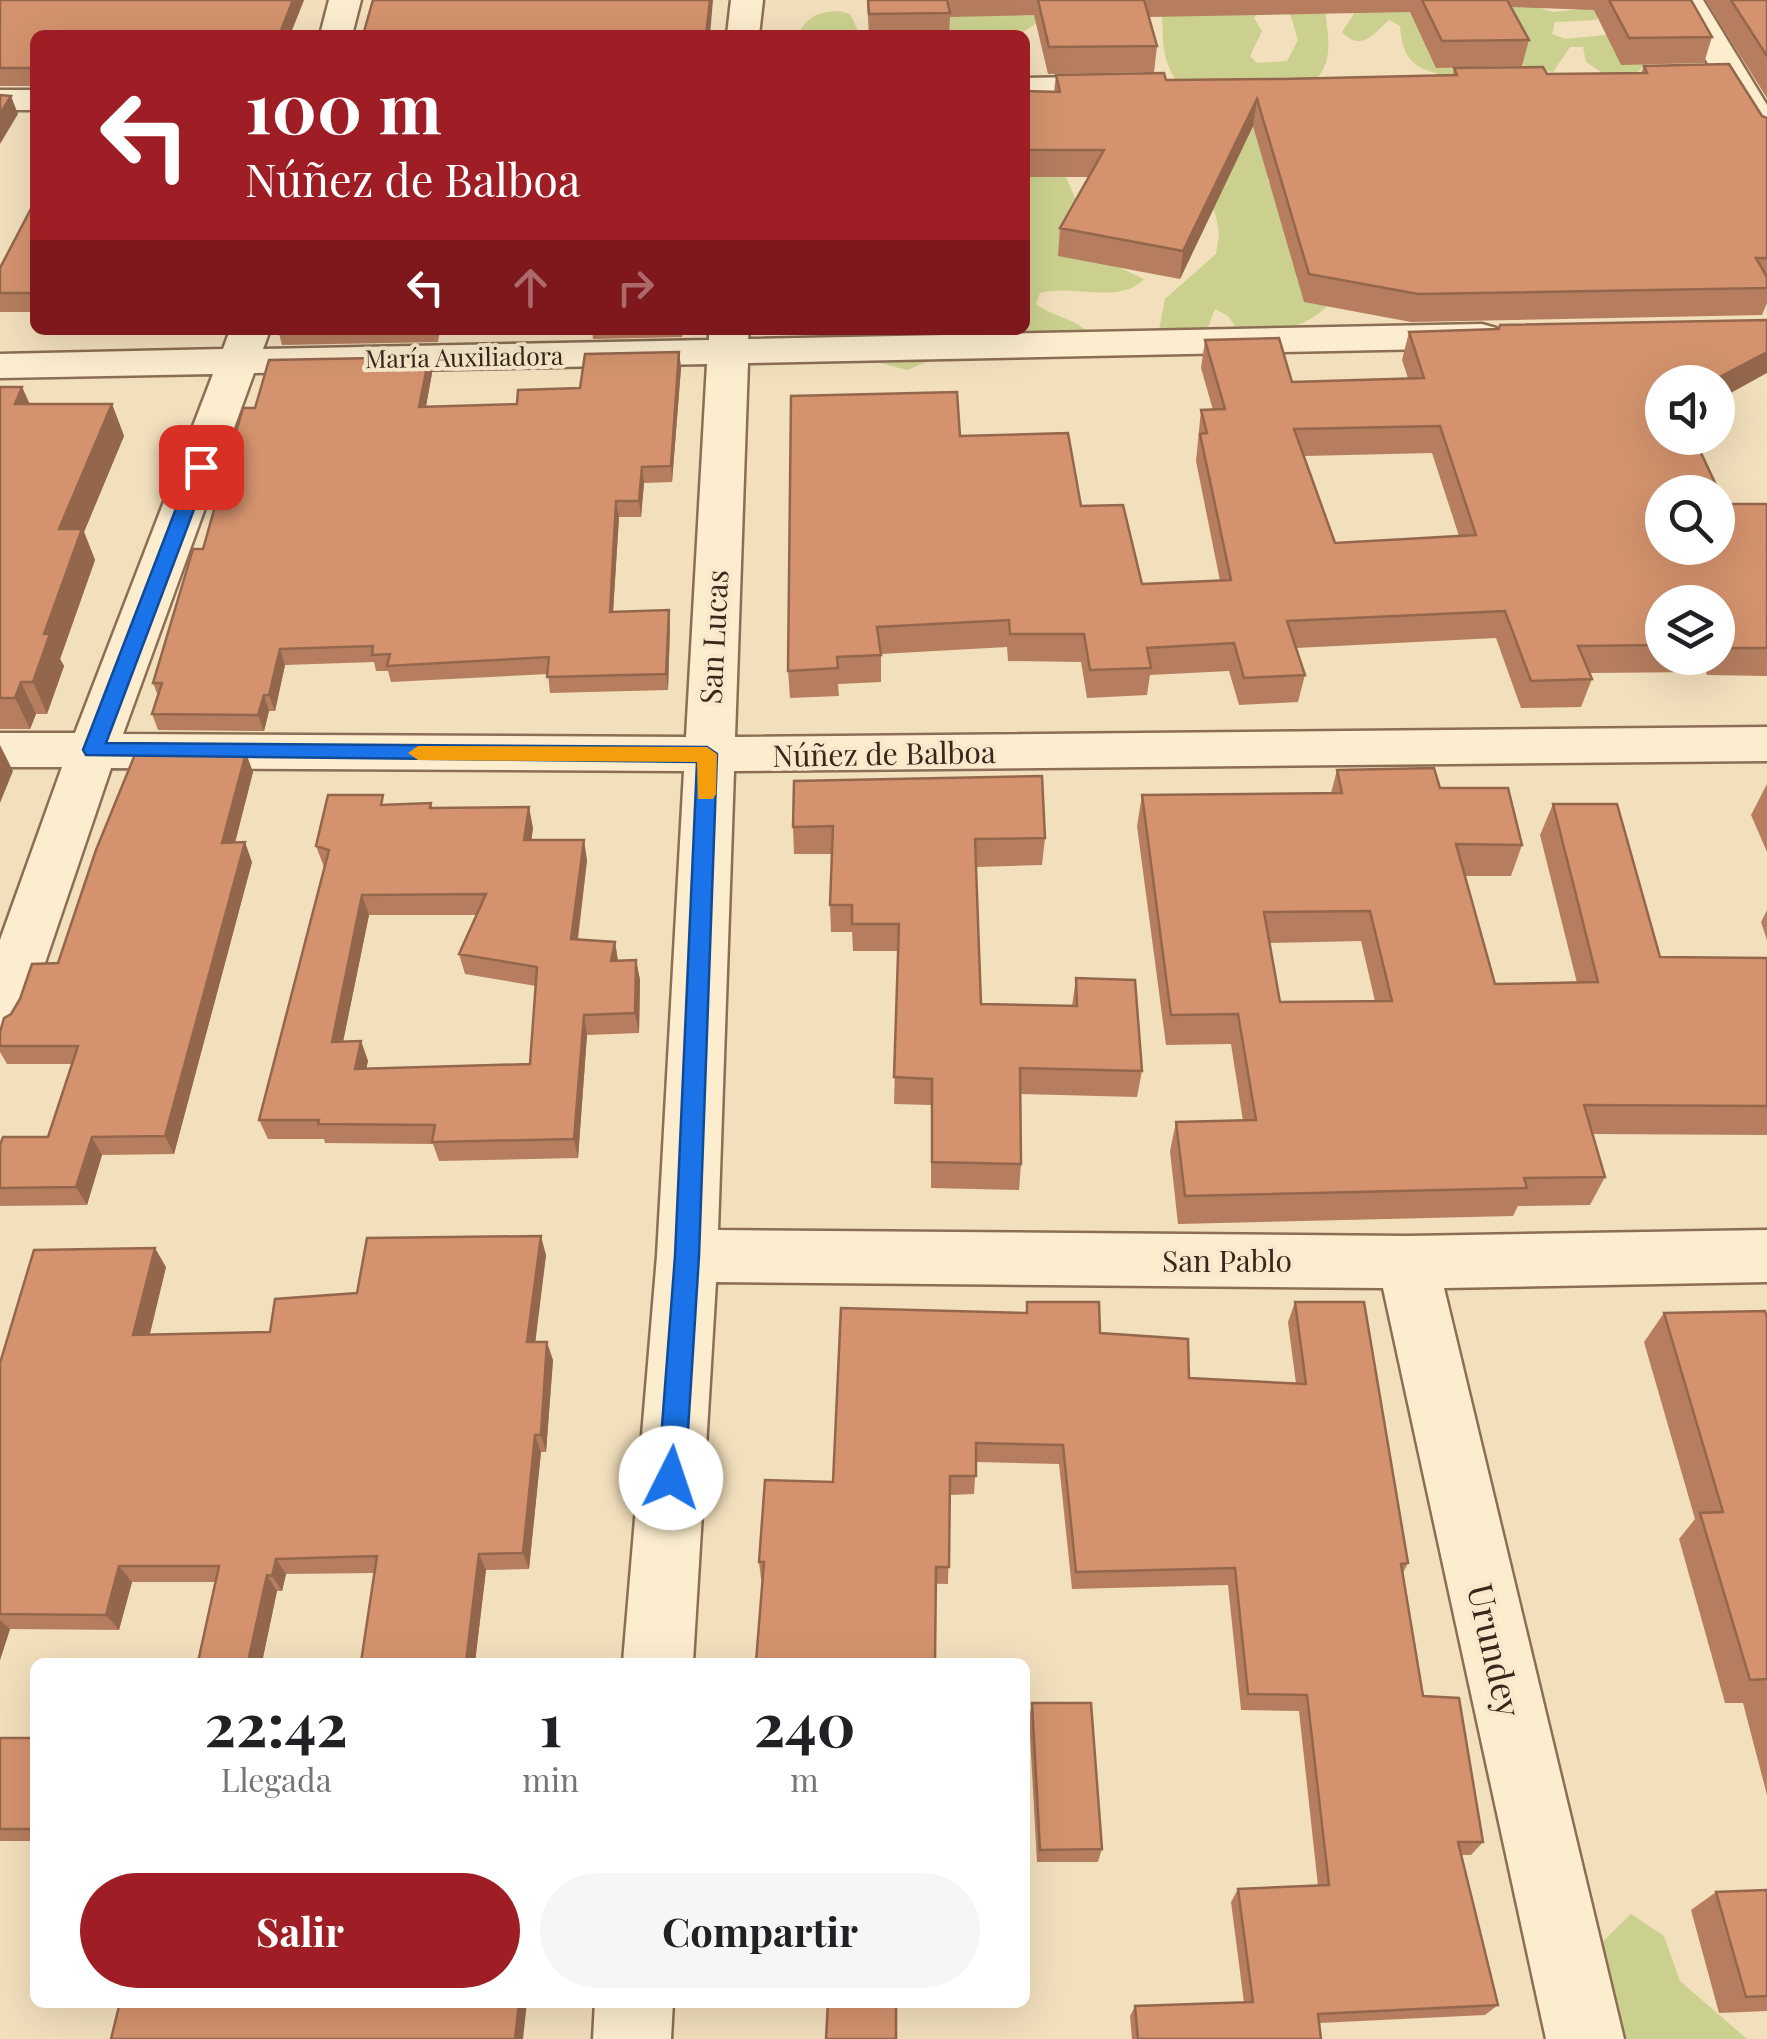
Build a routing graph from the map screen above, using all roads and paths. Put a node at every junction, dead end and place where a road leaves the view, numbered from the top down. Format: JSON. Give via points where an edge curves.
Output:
{"nodes":[{"id":1,"x":345,"y":0,"type":"edge"},
{"id":2,"x":746,"y":0,"type":"edge"},
{"id":3,"x":1687,"y":0,"type":"edge"},
{"id":4,"x":337,"y":30,"type":"edge"},
{"id":5,"x":743,"y":30,"type":"edge"},
{"id":6,"x":1767,"y":64,"type":"edge"},
{"id":7,"x":1727,"y":71,"type":"junction"},
{"id":8,"x":1691,"y":77,"type":"edge"},
{"id":9,"x":1162,"y":86,"type":"edge"},
{"id":10,"x":1030,"y":88,"type":"edge"},
{"id":11,"x":0,"y":100,"type":"edge"},
{"id":12,"x":30,"y":100,"type":"edge"},
{"id":13,"x":1767,"y":134,"type":"edge"},
{"id":14,"x":1528,"y":335,"type":"edge"},
{"id":15,"x":729,"y":340,"type":"edge"},
{"id":16,"x":246,"y":345,"type":"edge"},
{"id":17,"x":0,"y":366,"type":"edge"},
{"id":18,"x":1767,"y":744,"type":"edge"},
{"id":19,"x":0,"y":750,"type":"edge"},
{"id":20,"x":93,"y":750,"type":"junction"},
{"id":21,"x":707,"y":754,"type":"junction"},
{"id":22,"x":0,"y":1016,"type":"edge"},
{"id":23,"x":687,"y":1256,"type":"junction"},
{"id":24,"x":1767,"y":1256,"type":"edge"},
{"id":25,"x":1408,"y":1262,"type":"junction"},
{"id":26,"x":658,"y":1658,"type":"edge"},
{"id":27,"x":634,"y":2008,"type":"edge"},
{"id":28,"x":632,"y":2039,"type":"edge"},
{"id":29,"x":1585,"y":2039,"type":"edge"}],
"edges":[{"from":1,"to":4,"type":"street"},
{"from":2,"to":5,"type":"street"},
{"from":3,"to":7,"type":"street"},
{"from":6,"to":7,"type":"street"},
{"from":7,"to":8,"type":"street"},
{"from":7,"to":13,"type":"street"},
{"from":9,"to":10,"type":"street"},
{"from":11,"to":12,"type":"street"},
{"from":14,"to":15,"type":"street","name":"María Auxiliadora"},
{"from":15,"to":16,"type":"street","name":"María Auxiliadora"},
{"from":15,"to":21,"type":"street","name":"San Lucas"},
{"from":16,"to":17,"type":"street","name":"María Auxiliadora"},
{"from":16,"to":20,"type":"street"},
{"from":18,"to":21,"type":"street","name":"Núñez de Balboa"},
{"from":19,"to":20,"type":"street","name":"Núñez de Balboa"},
{"from":20,"to":21,"type":"street","name":"Núñez de Balboa"},
{"from":20,"to":22,"type":"street"},
{"from":21,"to":23,"type":"street","name":"San Lucas"},
{"from":23,"to":25,"type":"street","name":"San Pablo"},
{"from":23,"to":26,"type":"street","name":"San Lucas"},
{"from":24,"to":25,"type":"street","name":"San Pablo"},
{"from":25,"to":29,"type":"street","name":"Urundey"},
{"from":27,"to":28,"type":"street"}]}
